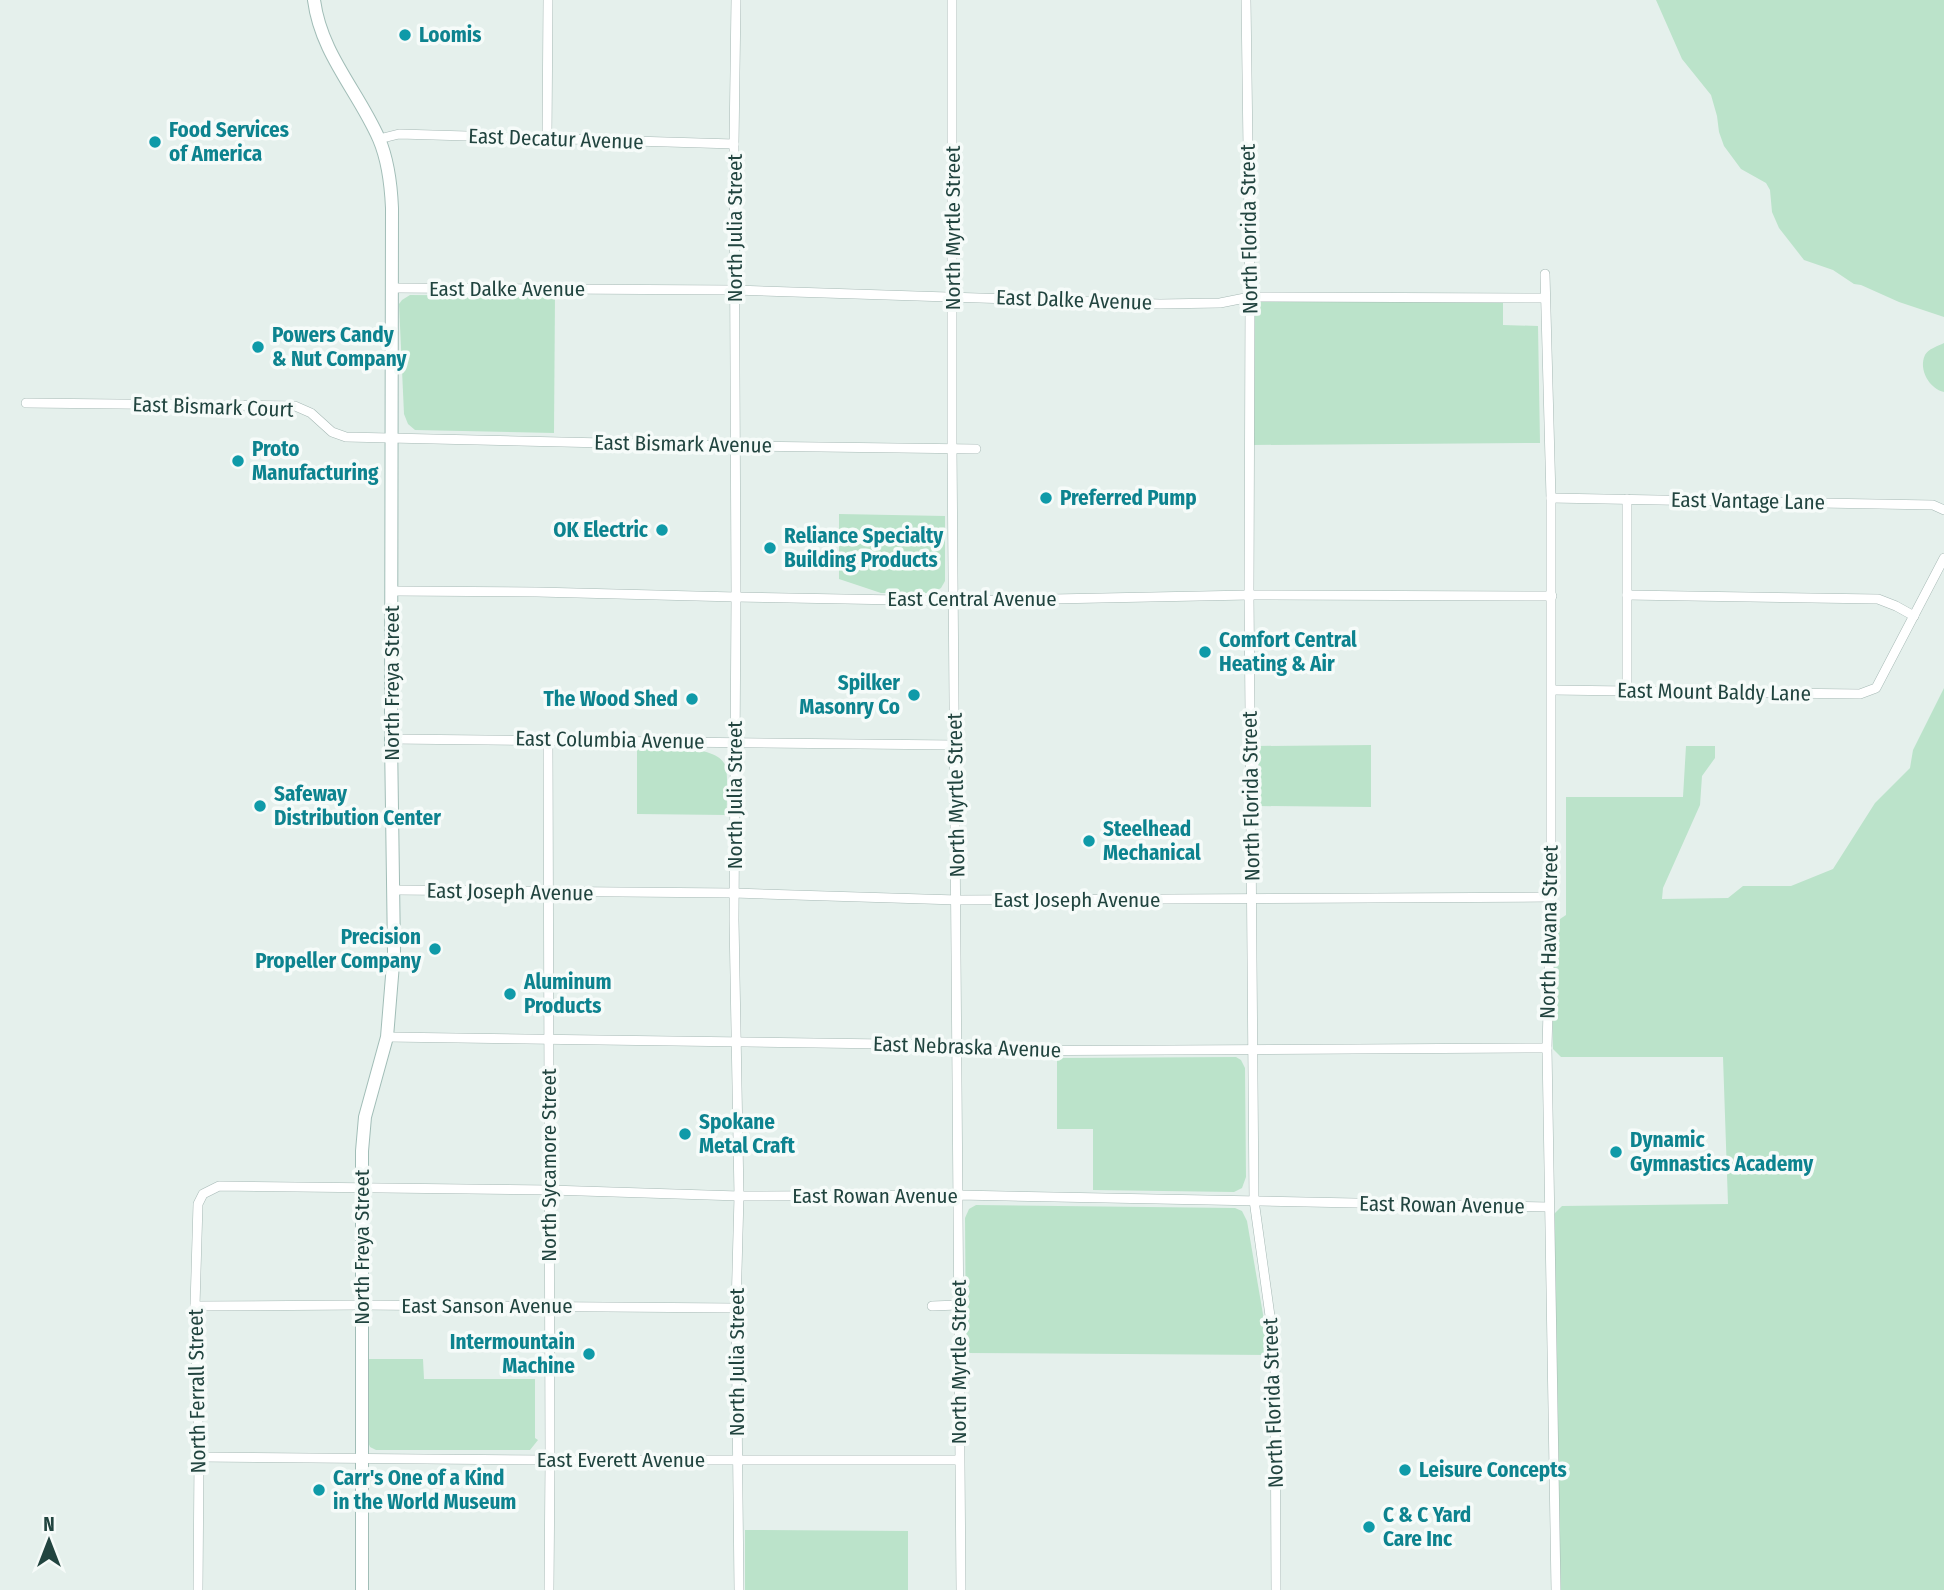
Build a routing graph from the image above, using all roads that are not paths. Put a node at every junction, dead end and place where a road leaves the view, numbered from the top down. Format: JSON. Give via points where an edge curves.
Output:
{"nodes":[{"id":1,"x":314,"y":0,"type":"edge"},
{"id":2,"x":548,"y":0,"type":"edge"},
{"id":3,"x":736,"y":0,"type":"edge"},
{"id":4,"x":952,"y":0,"type":"edge"},
{"id":5,"x":1246,"y":0,"type":"edge"},
{"id":6,"x":547,"y":138,"type":"junction"},
{"id":7,"x":379,"y":139,"type":"junction"},
{"id":8,"x":734,"y":144,"type":"junction"},
{"id":9,"x":1545,"y":274,"type":"dead end"},
{"id":10,"x":392,"y":288,"type":"junction"},
{"id":11,"x":735,"y":290,"type":"junction"},
{"id":12,"x":953,"y":296,"type":"junction"},
{"id":13,"x":1250,"y":297,"type":"junction"},
{"id":14,"x":1545,"y":298,"type":"junction"},
{"id":15,"x":26,"y":403,"type":"dead end"},
{"id":16,"x":391,"y":438,"type":"junction"},
{"id":17,"x":734,"y":446,"type":"junction"},
{"id":18,"x":952,"y":447,"type":"junction"},
{"id":19,"x":976,"y":449,"type":"dead end"},
{"id":20,"x":1552,"y":498,"type":"junction"},
{"id":21,"x":1627,"y":499,"type":"junction"},
{"id":22,"x":1944,"y":510,"type":"edge"},
{"id":23,"x":1944,"y":558,"type":"edge"},
{"id":24,"x":391,"y":591,"type":"junction"},
{"id":25,"x":1249,"y":595,"type":"junction"},
{"id":26,"x":1627,"y":595,"type":"junction"},
{"id":27,"x":1552,"y":596,"type":"junction"},
{"id":28,"x":736,"y":597,"type":"junction"},
{"id":29,"x":954,"y":601,"type":"junction"},
{"id":30,"x":1914,"y":616,"type":"junction"},
{"id":31,"x":1552,"y":690,"type":"junction"},
{"id":32,"x":1627,"y":690,"type":"junction"},
{"id":33,"x":391,"y":739,"type":"junction"},
{"id":34,"x":548,"y":739,"type":"junction"},
{"id":35,"x":735,"y":742,"type":"junction"},
{"id":36,"x":955,"y":745,"type":"junction"},
{"id":37,"x":394,"y":890,"type":"junction"},
{"id":38,"x":549,"y":892,"type":"junction"},
{"id":39,"x":734,"y":892,"type":"junction"},
{"id":40,"x":1551,"y":897,"type":"junction"},
{"id":41,"x":1252,"y":899,"type":"junction"},
{"id":42,"x":957,"y":900,"type":"junction"},
{"id":43,"x":387,"y":1037,"type":"junction"},
{"id":44,"x":549,"y":1040,"type":"junction"},
{"id":45,"x":736,"y":1043,"type":"junction"},
{"id":46,"x":957,"y":1045,"type":"junction"},
{"id":47,"x":1547,"y":1048,"type":"junction"},
{"id":48,"x":1253,"y":1050,"type":"junction"},
{"id":49,"x":361,"y":1188,"type":"junction"},
{"id":50,"x":550,"y":1190,"type":"junction"},
{"id":51,"x":203,"y":1194,"type":"joint"},
{"id":52,"x":959,"y":1195,"type":"junction"},
{"id":53,"x":739,"y":1196,"type":"junction"},
{"id":54,"x":1254,"y":1200,"type":"junction"},
{"id":55,"x":1549,"y":1207,"type":"junction"},
{"id":56,"x":361,"y":1305,"type":"junction"},
{"id":57,"x":195,"y":1306,"type":"junction"},
{"id":58,"x":550,"y":1306,"type":"junction"},
{"id":59,"x":932,"y":1306,"type":"dead end"},
{"id":60,"x":958,"y":1306,"type":"junction"},
{"id":61,"x":736,"y":1308,"type":"junction"},
{"id":62,"x":199,"y":1457,"type":"junction"},
{"id":63,"x":363,"y":1458,"type":"junction"},
{"id":64,"x":550,"y":1460,"type":"junction"},
{"id":65,"x":737,"y":1460,"type":"junction"},
{"id":66,"x":959,"y":1460,"type":"junction"},
{"id":67,"x":198,"y":1590,"type":"edge"},
{"id":68,"x":362,"y":1590,"type":"edge"},
{"id":69,"x":549,"y":1590,"type":"edge"},
{"id":70,"x":739,"y":1590,"type":"edge"},
{"id":71,"x":961,"y":1590,"type":"edge"},
{"id":72,"x":1276,"y":1590,"type":"edge"},
{"id":73,"x":1556,"y":1590,"type":"edge"}],
"edges":[{"from":1,"to":7,"type":"street","name":"North Freya Street","via":[[323,36]]},
{"from":2,"to":6,"type":"street"},
{"from":3,"to":8,"type":"street","name":"North Julia Street"},
{"from":4,"to":12,"type":"street","name":"North Myrtle Street"},
{"from":5,"to":13,"type":"street","name":"North Florida Street"},
{"from":6,"to":7,"type":"street","name":"East Decatur Avenue","via":[[399,135]]},
{"from":6,"to":8,"type":"street","name":"East Decatur Avenue"},
{"from":7,"to":10,"type":"street","name":"North Freya Street","via":[[391,186]]},
{"from":8,"to":11,"type":"street","name":"North Julia Street"},
{"from":9,"to":14,"type":"street","name":"North Havana Street"},
{"from":10,"to":11,"type":"street","name":"East Dalke Avenue"},
{"from":10,"to":16,"type":"street","name":"North Freya Street"},
{"from":11,"to":12,"type":"street","name":"East Dalke Avenue"},
{"from":11,"to":17,"type":"street","name":"North Julia Street"},
{"from":12,"to":13,"type":"street","name":"East Dalke Avenue","via":[[1160,304],[1220,303]]},
{"from":12,"to":18,"type":"street","name":"North Myrtle Street"},
{"from":13,"to":14,"type":"street","name":"East Dalke Avenue"},
{"from":13,"to":25,"type":"street","name":"North Florida Street"},
{"from":14,"to":20,"type":"street","name":"North Havana Street"},
{"from":15,"to":16,"type":"street","name":"East Bismark Court","via":[[295,406],[346,437]]},
{"from":16,"to":17,"type":"street","name":"East Bismark Avenue"},
{"from":16,"to":24,"type":"street","name":"North Freya Street"},
{"from":17,"to":18,"type":"street","name":"East Bismark Avenue"},
{"from":17,"to":28,"type":"street","name":"North Julia Street"},
{"from":18,"to":19,"type":"street","name":"East Bismark Avenue"},
{"from":18,"to":29,"type":"street","name":"North Myrtle Street"},
{"from":20,"to":21,"type":"street","name":"East Vantage Lane"},
{"from":20,"to":27,"type":"street","name":"North Havana Street"},
{"from":21,"to":22,"type":"street","name":"East Vantage Lane","via":[[1933,505]]},
{"from":21,"to":26,"type":"street"},
{"from":23,"to":30,"type":"street"},
{"from":24,"to":28,"type":"street","name":"East Central Avenue"},
{"from":24,"to":33,"type":"street","name":"North Freya Street"},
{"from":25,"to":27,"type":"street","name":"East Central Avenue"},
{"from":25,"to":29,"type":"street","name":"East Central Avenue"},
{"from":25,"to":41,"type":"street","name":"North Florida Street"},
{"from":26,"to":30,"type":"street","via":[[1878,599]]},
{"from":26,"to":32,"type":"street"},
{"from":27,"to":31,"type":"street","name":"North Havana Street"},
{"from":28,"to":29,"type":"street","name":"East Central Avenue"},
{"from":28,"to":35,"type":"street","name":"North Julia Street"},
{"from":29,"to":36,"type":"street","name":"North Myrtle Street"},
{"from":30,"to":32,"type":"street","name":"East Mount Baldy Lane","via":[[1876,688],[1860,694]]},
{"from":31,"to":32,"type":"street","name":"East Mount Baldy Lane"},
{"from":31,"to":40,"type":"street","name":"North Havana Street"},
{"from":33,"to":34,"type":"street","name":"East Columbia Avenue"},
{"from":33,"to":37,"type":"street","name":"North Freya Street"},
{"from":34,"to":35,"type":"street","name":"East Columbia Avenue"},
{"from":34,"to":38,"type":"street","name":"North Sycamore Street"},
{"from":35,"to":36,"type":"street","name":"East Columbia Avenue"},
{"from":35,"to":39,"type":"street","name":"North Julia Street"},
{"from":36,"to":42,"type":"street","name":"North Myrtle Street"},
{"from":37,"to":38,"type":"street","name":"East Joseph Avenue"},
{"from":37,"to":43,"type":"street","name":"North Freya Street"},
{"from":38,"to":39,"type":"street","name":"East Joseph Avenue"},
{"from":38,"to":44,"type":"street","name":"North Sycamore Street"},
{"from":39,"to":42,"type":"street","name":"East Joseph Avenue"},
{"from":39,"to":45,"type":"street","name":"North Julia Street"},
{"from":40,"to":41,"type":"street","name":"East Joseph Avenue"},
{"from":40,"to":47,"type":"street","name":"North Havana Street"},
{"from":41,"to":42,"type":"street","name":"East Joseph Avenue"},
{"from":41,"to":48,"type":"street","name":"North Florida Street"},
{"from":42,"to":46,"type":"street","name":"North Myrtle Street"},
{"from":43,"to":44,"type":"street","name":"East Nebraska Avenue"},
{"from":43,"to":49,"type":"street","name":"North Freya Street","via":[[365,1116]]},
{"from":44,"to":45,"type":"street","name":"East Nebraska Avenue"},
{"from":44,"to":50,"type":"street","name":"North Sycamore Street"},
{"from":45,"to":46,"type":"street","name":"East Nebraska Avenue"},
{"from":45,"to":53,"type":"street","name":"North Julia Street"},
{"from":46,"to":48,"type":"street","name":"East Nebraska Avenue","via":[[974,1051]]},
{"from":46,"to":52,"type":"street","name":"North Myrtle Street"},
{"from":47,"to":48,"type":"street","name":"East Nebraska Avenue"},
{"from":47,"to":55,"type":"street","name":"North Havana Street"},
{"from":48,"to":54,"type":"street","name":"North Florida Street"},
{"from":49,"to":50,"type":"street","name":"East Rowan Avenue"},
{"from":49,"to":51,"type":"street","name":"East Rowan Avenue","via":[[219,1186]]},
{"from":49,"to":56,"type":"street","name":"North Freya Street"},
{"from":50,"to":53,"type":"street","name":"East Rowan Avenue"},
{"from":50,"to":58,"type":"street","name":"North Sycamore Street"},
{"from":51,"to":57,"type":"street","name":"North Ferrall Street","via":[[198,1204]]},
{"from":52,"to":53,"type":"street","name":"East Rowan Avenue"},
{"from":52,"to":54,"type":"street","name":"East Rowan Avenue"},
{"from":52,"to":60,"type":"street","name":"North Myrtle Street"},
{"from":53,"to":61,"type":"street","name":"North Julia Street"},
{"from":54,"to":55,"type":"street","name":"East Rowan Avenue"},
{"from":54,"to":72,"type":"street","name":"North Florida Street","via":[[1275,1352]]},
{"from":55,"to":73,"type":"street","name":"North Havana Street"},
{"from":56,"to":57,"type":"street","name":"East Sanson Avenue"},
{"from":56,"to":58,"type":"street","name":"East Sanson Avenue"},
{"from":56,"to":63,"type":"street","name":"North Freya Street"},
{"from":57,"to":62,"type":"street","name":"North Ferrall Street"},
{"from":58,"to":61,"type":"street","name":"East Sanson Avenue"},
{"from":58,"to":64,"type":"street","name":"North Sycamore Street"},
{"from":59,"to":60,"type":"street"},
{"from":60,"to":66,"type":"street","name":"North Myrtle Street"},
{"from":61,"to":65,"type":"street","name":"North Julia Street"},
{"from":62,"to":63,"type":"street","name":"East Everett Avenue"},
{"from":62,"to":67,"type":"street","name":"North Ferrall Street"},
{"from":63,"to":64,"type":"street","name":"East Everett Avenue"},
{"from":63,"to":68,"type":"street","name":"North Freya Street"},
{"from":64,"to":65,"type":"street","name":"East Everett Avenue"},
{"from":64,"to":69,"type":"street","name":"North Sycamore Street"},
{"from":65,"to":66,"type":"street","name":"East Everett Avenue"},
{"from":65,"to":70,"type":"street","name":"North Julia Street"},
{"from":66,"to":71,"type":"street","name":"North Myrtle Street"}]}
